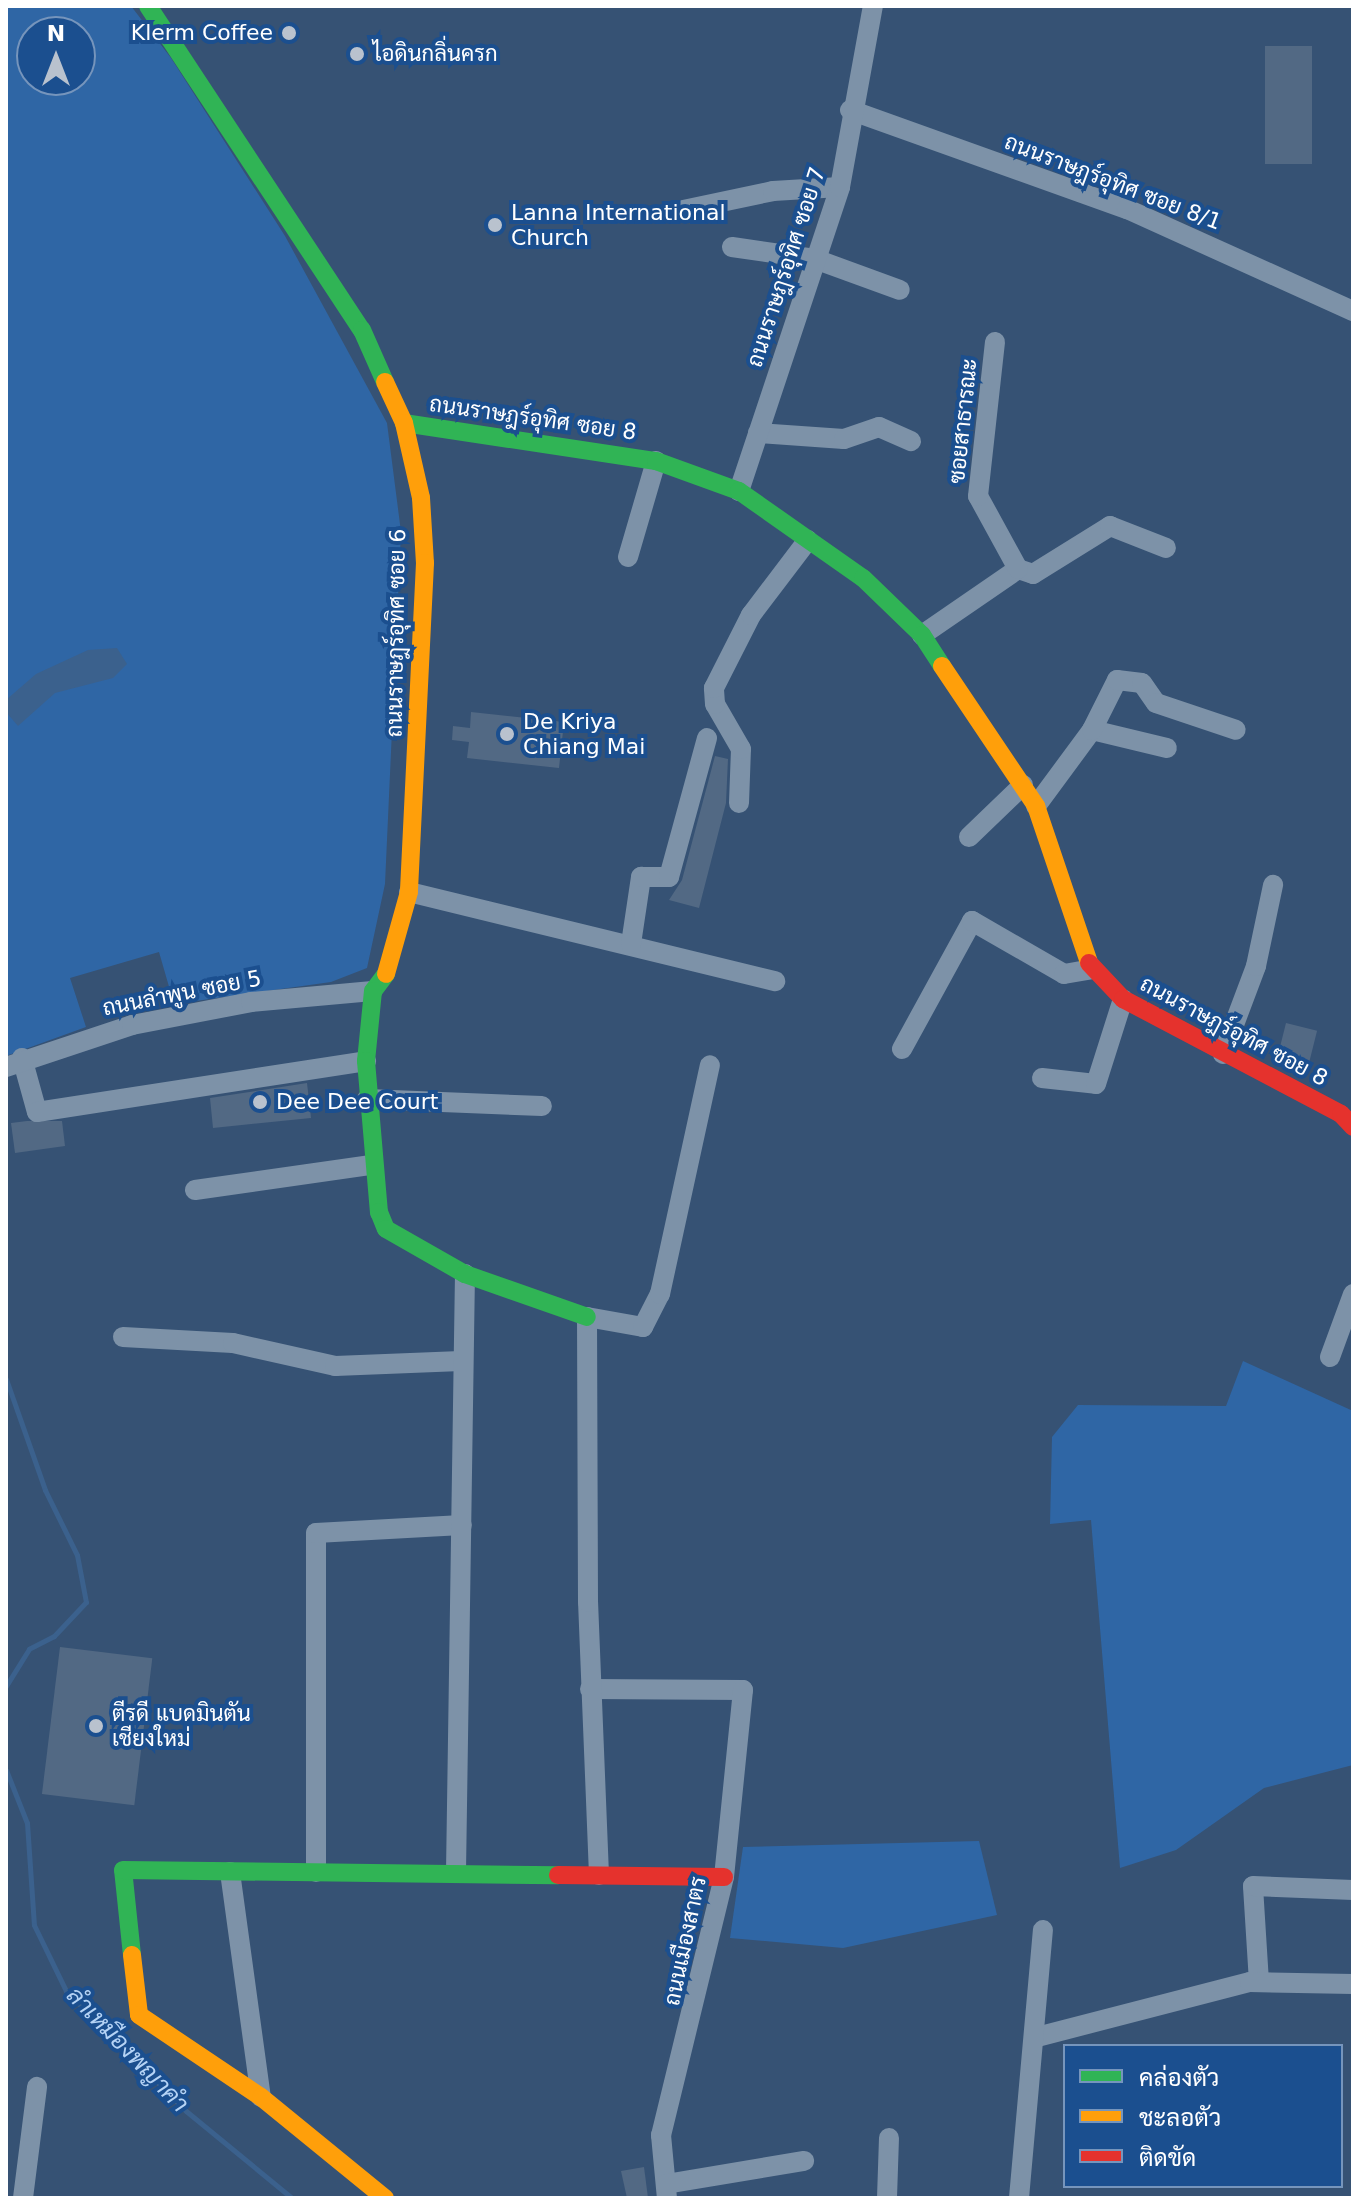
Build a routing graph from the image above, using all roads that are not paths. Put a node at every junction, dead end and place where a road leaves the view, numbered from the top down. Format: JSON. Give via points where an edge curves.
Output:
{"nodes":[{"id":1,"x":148,"y":6,"type":"edge"},
{"id":2,"x":873,"y":6,"type":"edge"},
{"id":3,"x":850,"y":110,"type":"junction"},
{"id":4,"x":840,"y":187,"type":"junction"},
{"id":5,"x":669,"y":213,"type":"dead end"},
{"id":6,"x":732,"y":247,"type":"dead end"},
{"id":7,"x":815,"y":259,"type":"junction"},
{"id":8,"x":900,"y":290,"type":"dead end"},
{"id":9,"x":1353,"y":311,"type":"edge"},
{"id":10,"x":995,"y":342,"type":"dead end"},
{"id":11,"x":404,"y":423,"type":"junction"},
{"id":12,"x":758,"y":433,"type":"junction"},
{"id":13,"x":911,"y":441,"type":"dead end"},
{"id":14,"x":656,"y":461,"type":"junction"},
{"id":15,"x":739,"y":491,"type":"junction"},
{"id":16,"x":808,"y":540,"type":"junction"},
{"id":17,"x":1166,"y":548,"type":"dead end"},
{"id":18,"x":628,"y":557,"type":"dead end"},
{"id":19,"x":1018,"y":569,"type":"junction"},
{"id":20,"x":922,"y":635,"type":"junction"},
{"id":21,"x":1092,"y":730,"type":"junction"},
{"id":22,"x":1236,"y":730,"type":"dead end"},
{"id":23,"x":707,"y":738,"type":"dead end"},
{"id":24,"x":1167,"y":748,"type":"dead end"},
{"id":25,"x":1023,"y":785,"type":"junction"},
{"id":26,"x":739,"y":803,"type":"dead end"},
{"id":27,"x":1036,"y":806,"type":"junction"},
{"id":28,"x":969,"y":837,"type":"dead end"},
{"id":29,"x":1273,"y":885,"type":"dead end"},
{"id":30,"x":409,"y":892,"type":"junction"},
{"id":31,"x":631,"y":944,"type":"junction"},
{"id":32,"x":1091,"y":969,"type":"junction"},
{"id":33,"x":775,"y":981,"type":"dead end"},
{"id":34,"x":373,"y":991,"type":"junction"},
{"id":35,"x":1123,"y":999,"type":"junction"},
{"id":36,"x":902,"y":1049,"type":"dead end"},
{"id":37,"x":1223,"y":1054,"type":"junction"},
{"id":38,"x":366,"y":1061,"type":"junction"},
{"id":39,"x":14,"y":1063,"type":"edge"},
{"id":40,"x":710,"y":1065,"type":"dead end"},
{"id":41,"x":1042,"y":1078,"type":"dead end"},
{"id":42,"x":367,"y":1099,"type":"junction"},
{"id":43,"x":542,"y":1106,"type":"dead end"},
{"id":44,"x":1349,"y":1114,"type":"edge"},
{"id":45,"x":371,"y":1165,"type":"junction"},
{"id":46,"x":195,"y":1190,"type":"dead end"},
{"id":47,"x":465,"y":1274,"type":"junction"},
{"id":48,"x":1353,"y":1294,"type":"edge"},
{"id":49,"x":587,"y":1317,"type":"junction"},
{"id":50,"x":123,"y":1337,"type":"dead end"},
{"id":51,"x":1330,"y":1357,"type":"dead end"},
{"id":52,"x":461,"y":1361,"type":"junction"},
{"id":53,"x":462,"y":1525,"type":"junction"},
{"id":54,"x":590,"y":1689,"type":"junction"},
{"id":55,"x":230,"y":1872,"type":"junction"},
{"id":56,"x":316,"y":1872,"type":"junction"},
{"id":57,"x":456,"y":1872,"type":"junction"},
{"id":58,"x":599,"y":1875,"type":"junction"},
{"id":59,"x":724,"y":1877,"type":"junction"},
{"id":60,"x":1353,"y":1890,"type":"edge"},
{"id":61,"x":1043,"y":1930,"type":"dead end"},
{"id":62,"x":1259,"y":1982,"type":"junction"},
{"id":63,"x":1353,"y":1984,"type":"edge"},
{"id":64,"x":1037,"y":2037,"type":"junction"},
{"id":65,"x":37,"y":2087,"type":"dead end"},
{"id":66,"x":261,"y":2097,"type":"junction"},
{"id":67,"x":889,"y":2138,"type":"dead end"},
{"id":68,"x":804,"y":2161,"type":"dead end"},
{"id":69,"x":666,"y":2191,"type":"edge"},
{"id":70,"x":23,"y":2198,"type":"edge"},
{"id":71,"x":385,"y":2198,"type":"edge"},
{"id":72,"x":887,"y":2198,"type":"edge"},
{"id":73,"x":1019,"y":2198,"type":"edge"}],
"edges":[{"from":1,"to":11,"type":"street","name":"ถนนราษฎร์อุทิศ ซอย 6","via":[[362,330]]},
{"from":2,"to":3,"type":"street","name":"ถนนราษฎร์อุทิศ ซอย 7"},
{"from":3,"to":4,"type":"street","name":"ถนนราษฎร์อุทิศ ซอย 7"},
{"from":3,"to":9,"type":"street","name":"ถนนราษฎร์อุทิศ ซอย 8/1","via":[[1127,209]]},
{"from":4,"to":5,"type":"street","via":[[773,191]]},
{"from":4,"to":7,"type":"street","name":"ถนนราษฎร์อุทิศ ซอย 7"},
{"from":6,"to":7,"type":"street"},
{"from":7,"to":8,"type":"street"},
{"from":7,"to":12,"type":"street","name":"ถนนราษฎร์อุทิศ ซอย 7"},
{"from":10,"to":19,"type":"street","name":"ซอยสาธารณะ","via":[[978,496]]},
{"from":11,"to":14,"type":"street","name":"ถนนราษฎร์อุทิศ ซอย 8"},
{"from":11,"to":30,"type":"street","name":"ถนนราษฎร์อุทิศ ซอย 6","via":[[421,498],[425,563]]},
{"from":12,"to":13,"type":"street","via":[[844,439],[879,427]]},
{"from":12,"to":15,"type":"street","name":"ถนนราษฎร์อุทิศ ซอย 7"},
{"from":14,"to":15,"type":"street","name":"ถนนราษฎร์อุทิศ ซอย 8"},
{"from":14,"to":18,"type":"street"},
{"from":15,"to":16,"type":"street","name":"ถนนราษฎร์อุทิศ ซอย 8"},
{"from":16,"to":20,"type":"street","name":"ถนนราษฎร์อุทิศ ซอย 8","via":[[863,578]]},
{"from":16,"to":26,"type":"street","via":[[751,615],[714,688],[715,704],[741,749]]},
{"from":17,"to":19,"type":"street","via":[[1110,526],[1033,574]]},
{"from":19,"to":20,"type":"street"},
{"from":20,"to":25,"type":"street","name":"ถนนราษฎร์อุทิศ ซอย 8"},
{"from":21,"to":22,"type":"street","via":[[1114,683],[1123,679],[1145,685],[1156,703]]},
{"from":21,"to":24,"type":"street"},
{"from":21,"to":27,"type":"street"},
{"from":23,"to":31,"type":"street","via":[[669,877],[641,877]]},
{"from":25,"to":27,"type":"street","name":"ถนนราษฎร์อุทิศ ซอย 8"},
{"from":25,"to":28,"type":"street"},
{"from":27,"to":32,"type":"street","name":"ถนนราษฎร์อุทิศ ซอย 8"},
{"from":29,"to":37,"type":"street","via":[[1259,954]]},
{"from":30,"to":31,"type":"street"},
{"from":30,"to":34,"type":"street","name":"ถนนราษฎร์อุทิศ ซอย 6","via":[[386,975]]},
{"from":31,"to":33,"type":"street"},
{"from":32,"to":35,"type":"street","name":"ถนนราษฎร์อุทิศ ซอย 8"},
{"from":32,"to":36,"type":"street","via":[[1064,974],[972,921]]},
{"from":34,"to":38,"type":"street","name":"ถนนราษฎร์อุทิศ ซอย 6"},
{"from":34,"to":39,"type":"street","name":"ถนนลำพูน ซอย 5","via":[[187,1014]]},
{"from":35,"to":37,"type":"street","name":"ถนนราษฎร์อุทิศ ซอย 8"},
{"from":35,"to":41,"type":"street","via":[[1096,1084]]},
{"from":37,"to":44,"type":"street","name":"ถนนราษฎร์อุทิศ ซอย 8"},
{"from":38,"to":39,"type":"street","via":[[37,1112]]},
{"from":38,"to":42,"type":"street","name":"ถนนราษฎร์อุทิศ ซอย 6"},
{"from":40,"to":49,"type":"street","via":[[660,1294],[643,1327]]},
{"from":42,"to":43,"type":"street"},
{"from":42,"to":45,"type":"street","name":"ถนนราษฎร์อุทิศ ซอย 6"},
{"from":45,"to":46,"type":"street"},
{"from":45,"to":47,"type":"street","name":"ถนนราษฎร์อุทิศ ซอย 6","via":[[386,1229]]},
{"from":47,"to":49,"type":"street"},
{"from":47,"to":52,"type":"street"},
{"from":48,"to":51,"type":"street"},
{"from":49,"to":54,"type":"street"},
{"from":50,"to":52,"type":"street","via":[[233,1343],[335,1366]]},
{"from":52,"to":53,"type":"street"},
{"from":53,"to":56,"type":"street","via":[[316,1533]]},
{"from":53,"to":57,"type":"street"},
{"from":54,"to":58,"type":"street"},
{"from":54,"to":59,"type":"street","name":"ถนนเมืองสาตร","via":[[743,1690]]},
{"from":55,"to":56,"type":"street"},
{"from":55,"to":66,"type":"street"},
{"from":55,"to":66,"type":"street","via":[[123,1870],[139,2015]]},
{"from":56,"to":57,"type":"street"},
{"from":57,"to":58,"type":"street"},
{"from":58,"to":59,"type":"street"},
{"from":59,"to":69,"type":"street","name":"ถนนเมืองสาตร","via":[[698,2004],[661,2135]]},
{"from":60,"to":62,"type":"street","via":[[1253,1886]]},
{"from":61,"to":64,"type":"street"},
{"from":62,"to":63,"type":"street"},
{"from":62,"to":64,"type":"street"},
{"from":64,"to":73,"type":"street"},
{"from":65,"to":70,"type":"street"},
{"from":66,"to":71,"type":"street"},
{"from":67,"to":72,"type":"street"},
{"from":68,"to":69,"type":"street"}]}
